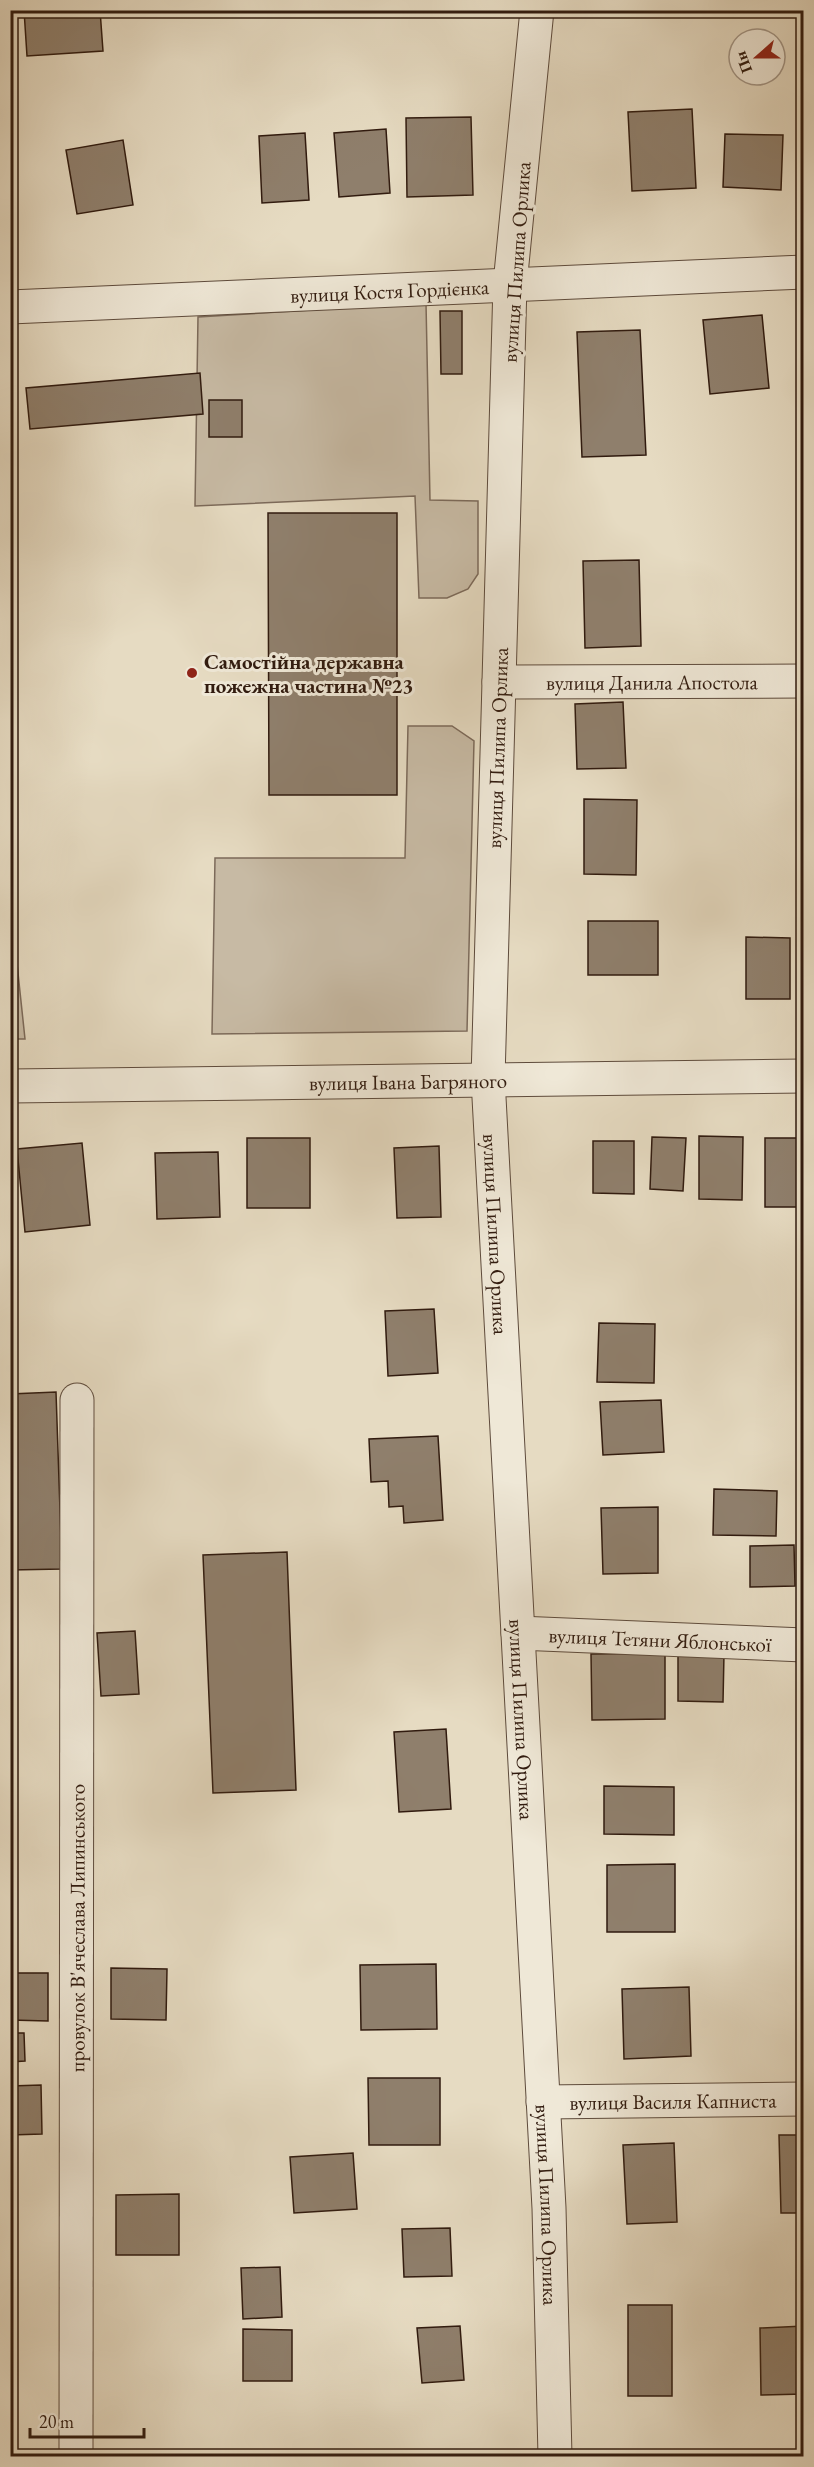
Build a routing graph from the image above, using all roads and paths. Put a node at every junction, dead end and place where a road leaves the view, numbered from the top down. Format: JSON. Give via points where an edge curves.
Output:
{"nodes":[{"id":1,"x":537,"y":10,"type":"edge"},
{"id":2,"x":804,"y":272,"type":"edge"},
{"id":3,"x":510,"y":284,"type":"junction"},
{"id":4,"x":10,"y":307,"type":"edge"},
{"id":5,"x":804,"y":681,"type":"edge"},
{"id":6,"x":499,"y":682,"type":"junction"},
{"id":7,"x":804,"y":1076,"type":"edge"},
{"id":8,"x":488,"y":1079,"type":"junction"},
{"id":9,"x":10,"y":1086,"type":"edge"},
{"id":10,"x":77,"y":1400,"type":"dead end"},
{"id":11,"x":518,"y":1633,"type":"junction"},
{"id":12,"x":804,"y":1645,"type":"edge"},
{"id":13,"x":804,"y":2099,"type":"edge"},
{"id":14,"x":543,"y":2102,"type":"junction"},
{"id":15,"x":76,"y":2457,"type":"edge"},
{"id":16,"x":555,"y":2457,"type":"edge"}],
"edges":[{"from":1,"to":3,"type":"street","name":"вулиця Пилипа Орлика"},
{"from":2,"to":3,"type":"street","name":"вулиця Костя Гордієнка"},
{"from":3,"to":4,"type":"street","name":"вулиця Костя Гордієнка"},
{"from":3,"to":6,"type":"street","name":"вулиця Пилипа Орлика"},
{"from":5,"to":6,"type":"street","name":"вулиця Данила Апостола"},
{"from":6,"to":8,"type":"street","name":"вулиця Пилипа Орлика"},
{"from":7,"to":8,"type":"street","name":"вулиця Івана Багряного"},
{"from":8,"to":9,"type":"street","name":"вулиця Івана Багряного"},
{"from":8,"to":11,"type":"street","name":"вулиця Пилипа Орлика"},
{"from":10,"to":15,"type":"street","name":"провулок В'ячеслава Липинського"},
{"from":11,"to":12,"type":"street","name":"вулиця Тетяни Яблонської"},
{"from":11,"to":14,"type":"street","name":"вулиця Пилипа Орлика"},
{"from":13,"to":14,"type":"street","name":"вулиця Василя Капниста"},
{"from":14,"to":16,"type":"street","name":"вулиця Пилипа Орлика"}]}
